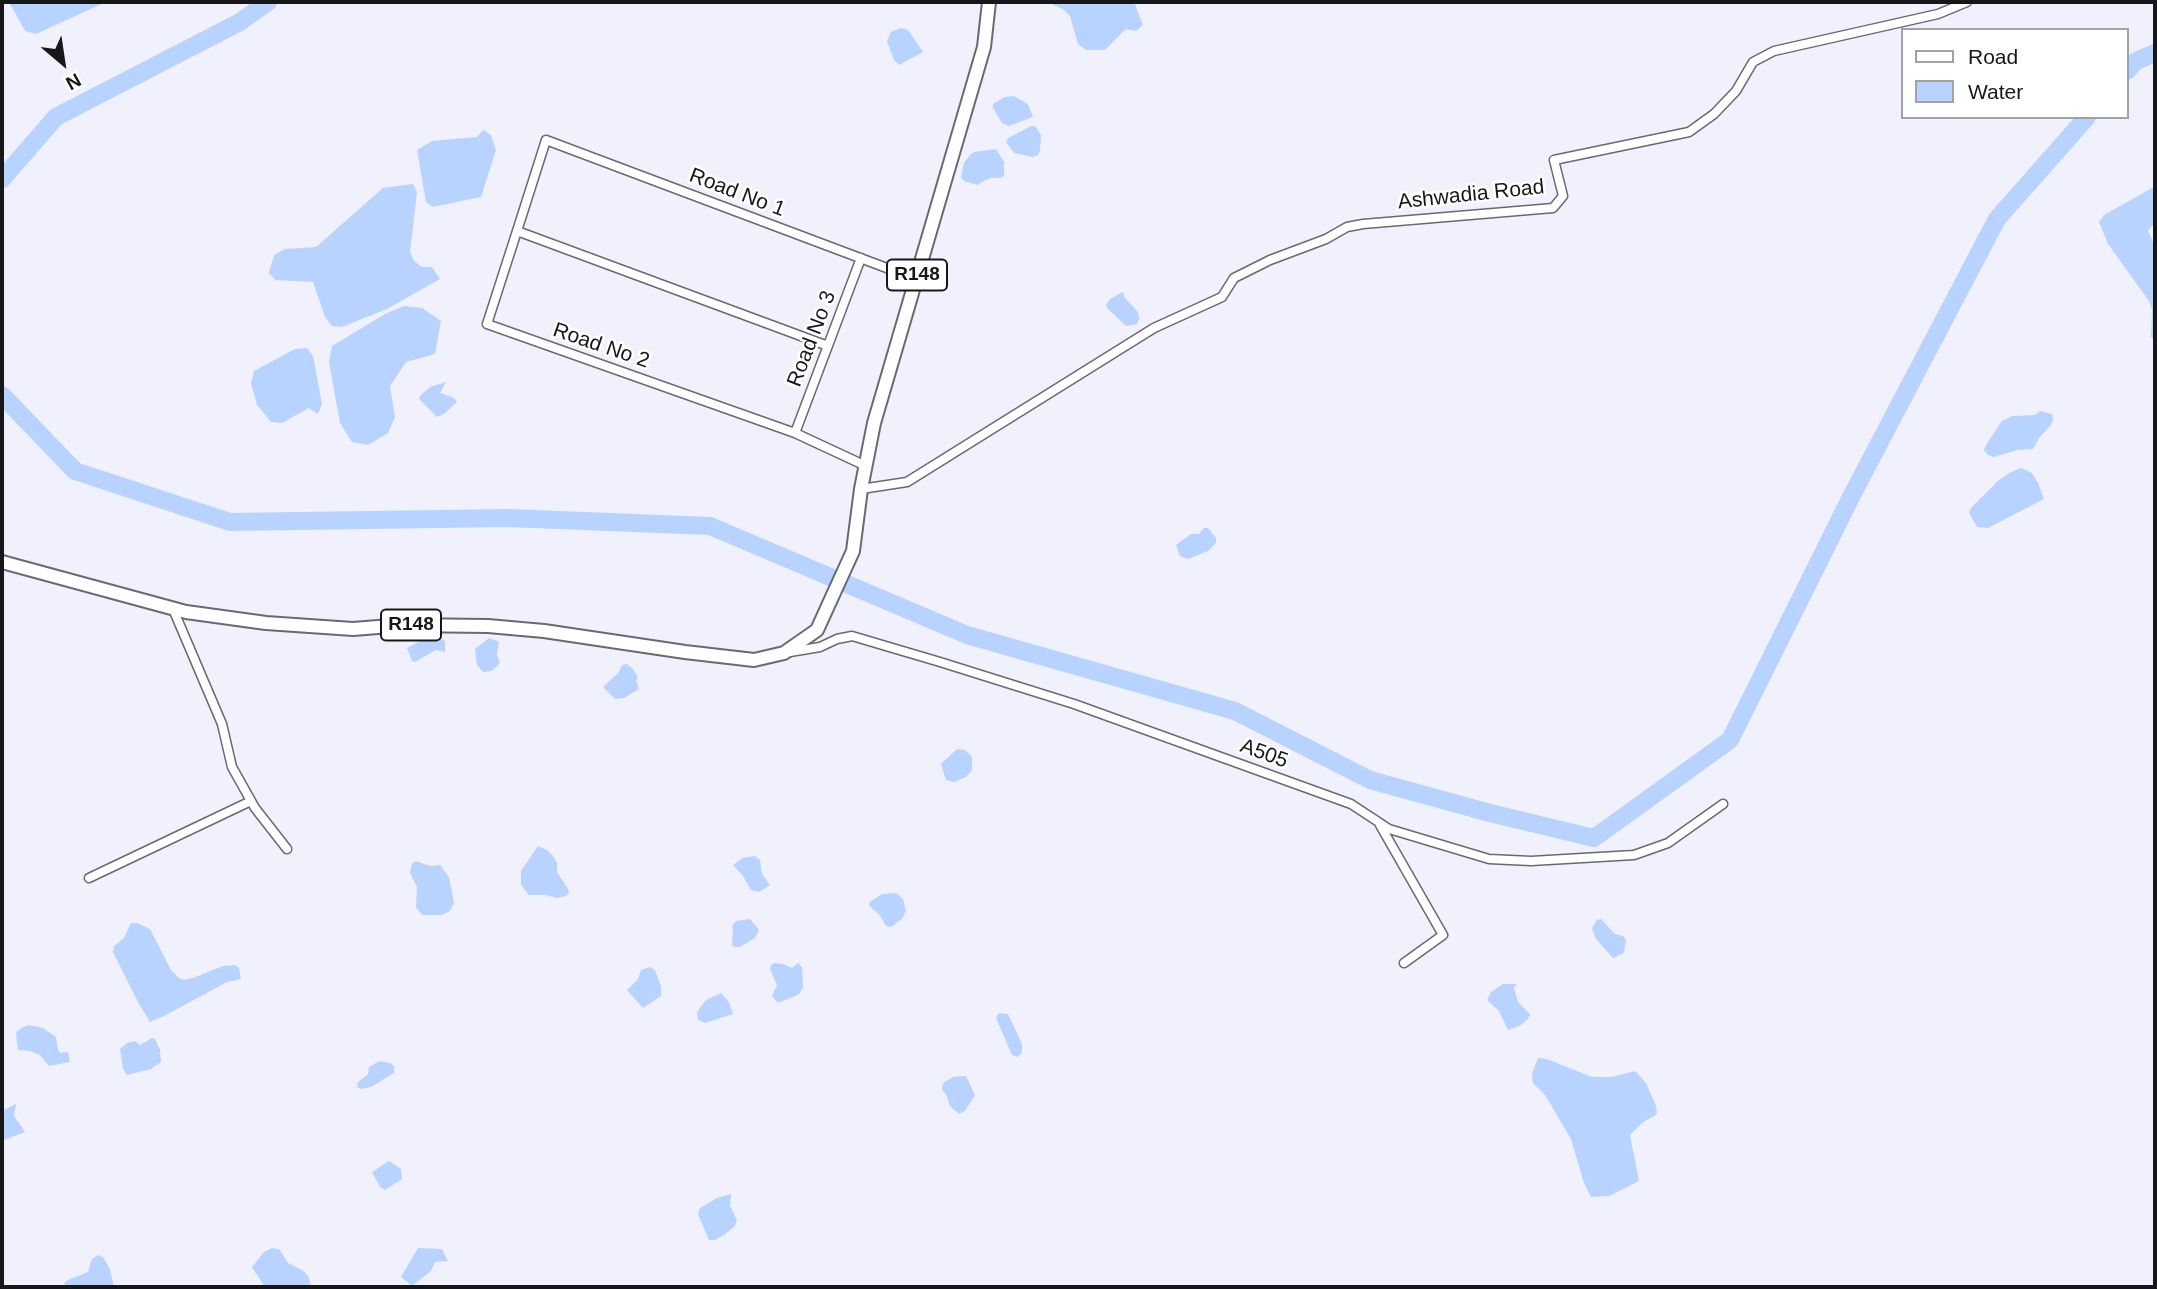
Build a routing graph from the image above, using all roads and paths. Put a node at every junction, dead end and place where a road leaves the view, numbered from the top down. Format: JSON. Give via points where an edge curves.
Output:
{"nodes":[{"id":1,"x":989,"y":2,"type":"edge"},
{"id":2,"x":1967,"y":2,"type":"edge"},
{"id":3,"x":517,"y":231,"type":"junction"},
{"id":4,"x":861,"y":258,"type":"junction"},
{"id":5,"x":916,"y":279,"type":"junction"},
{"id":6,"x":828,"y":346,"type":"junction"},
{"id":7,"x":795,"y":433,"type":"junction"},
{"id":8,"x":866,"y":466,"type":"junction"},
{"id":9,"x":861,"y":489,"type":"junction"},
{"id":10,"x":2,"y":562,"type":"edge"},
{"id":11,"x":173,"y":609,"type":"junction"},
{"id":12,"x":784,"y":653,"type":"junction"},
{"id":13,"x":251,"y":801,"type":"junction"},
{"id":14,"x":1723,"y":804,"type":"dead end"},
{"id":15,"x":1378,"y":822,"type":"junction"},
{"id":16,"x":287,"y":849,"type":"dead end"},
{"id":17,"x":89,"y":878,"type":"dead end"},
{"id":18,"x":1404,"y":963,"type":"dead end"}],
"edges":[{"from":1,"to":5,"type":"main road","number":"R148","via":[[985,47]]},
{"from":2,"to":9,"type":"street","name":"Ashwadia Road","via":[[1937,15],[1774,51],[1753,62],[1736,91],[1689,132],[1554,160],[1563,196],[1553,208],[1363,224],[1270,260],[1234,278],[1222,297],[1154,328],[907,482]]},
{"from":3,"to":4,"type":"street","name":"Road No 1","via":[[545,140]]},
{"from":3,"to":6,"type":"street"},
{"from":3,"to":7,"type":"street","name":"Road No 2","via":[[487,324]]},
{"from":4,"to":5,"type":"street","name":"Road No 1"},
{"from":4,"to":6,"type":"street","name":"Road No 3"},
{"from":5,"to":8,"type":"main road","number":"R148","via":[[874,422]]},
{"from":6,"to":7,"type":"street","name":"Road No 3"},
{"from":7,"to":8,"type":"street"},
{"from":8,"to":9,"type":"main road","number":"R148"},
{"from":9,"to":12,"type":"main road","number":"R148","via":[[853,551],[817,630]]},
{"from":10,"to":11,"type":"main road","number":"R148"},
{"from":11,"to":12,"type":"main road","number":"R148","via":[[266,624],[353,629],[488,626],[754,660]]},
{"from":11,"to":13,"type":"street","via":[[222,724],[232,767]]},
{"from":12,"to":15,"type":"street","name":"A505","via":[[852,636],[1074,704],[1352,804]]},
{"from":13,"to":16,"type":"street"},
{"from":13,"to":17,"type":"street"},
{"from":14,"to":15,"type":"street","name":"A505","via":[[1668,843],[1634,855],[1531,861],[1489,859]]},
{"from":15,"to":18,"type":"street","via":[[1443,935]]}]}
